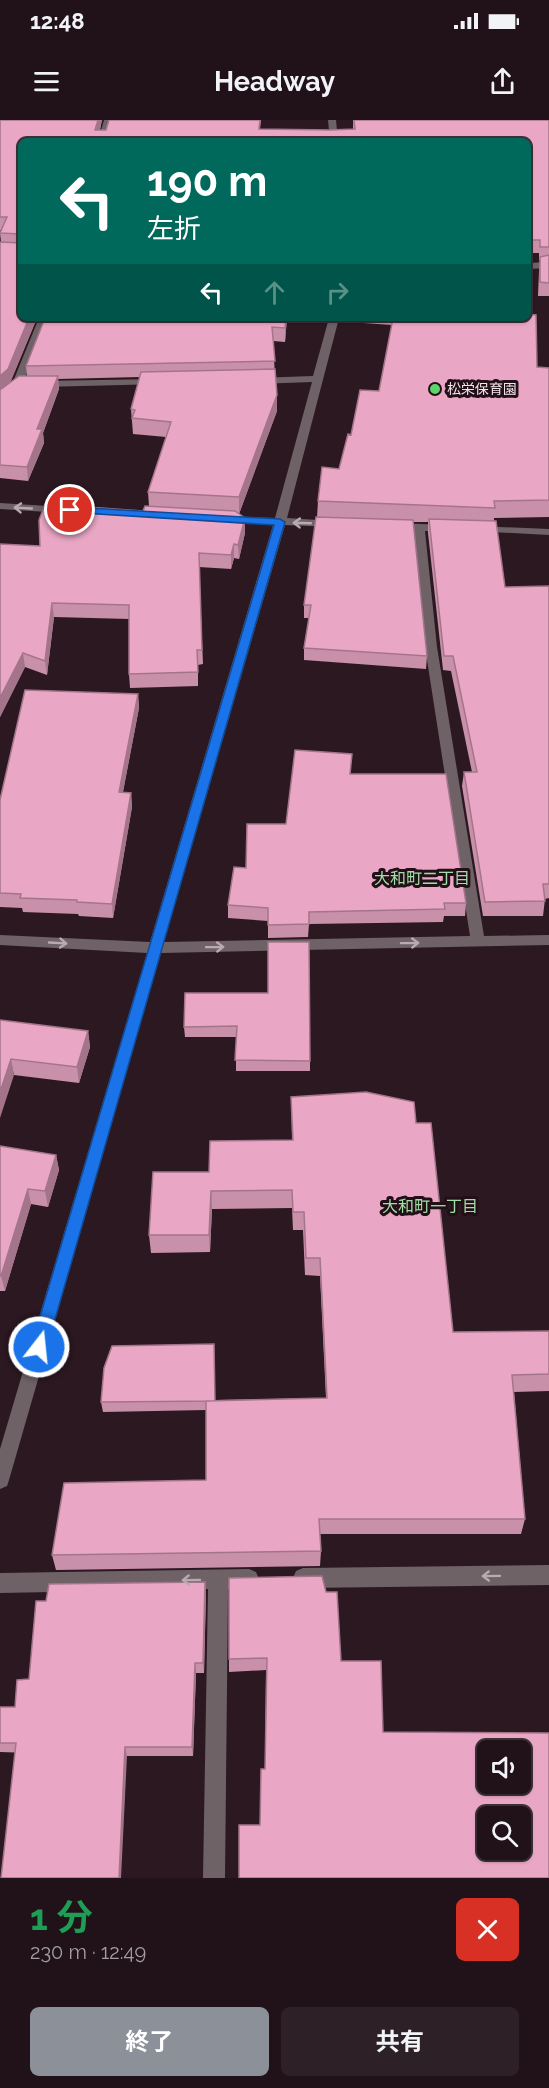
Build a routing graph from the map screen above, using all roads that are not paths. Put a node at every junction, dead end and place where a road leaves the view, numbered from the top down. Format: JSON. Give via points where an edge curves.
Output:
{"nodes":[{"id":1,"x":108,"y":120,"type":"edge"},
{"id":2,"x":332,"y":120,"type":"edge"},
{"id":3,"x":103,"y":138,"type":"edge"},
{"id":4,"x":334,"y":138,"type":"edge"},
{"id":5,"x":549,"y":265,"type":"edge"},
{"id":6,"x":531,"y":266,"type":"edge"},
{"id":7,"x":44,"y":321,"type":"edge"},
{"id":8,"x":333,"y":321,"type":"edge"},
{"id":9,"x":318,"y":379,"type":"junction"},
{"id":10,"x":249,"y":381,"type":"edge"},
{"id":11,"x":167,"y":382,"type":"edge"},
{"id":12,"x":17,"y":385,"type":"junction"},
{"id":13,"x":0,"y":399,"type":"edge"},
{"id":14,"x":0,"y":506,"type":"edge"},
{"id":15,"x":82,"y":511,"type":"edge"},
{"id":16,"x":210,"y":518,"type":"edge"},
{"id":17,"x":280,"y":522,"type":"junction"},
{"id":18,"x":350,"y":525,"type":"edge"},
{"id":19,"x":384,"y":526,"type":"edge"},
{"id":20,"x":419,"y":527,"type":"junction"},
{"id":21,"x":549,"y":532,"type":"edge"},
{"id":22,"x":0,"y":940,"type":"edge"},
{"id":23,"x":549,"y":940,"type":"edge"},
{"id":24,"x":478,"y":941,"type":"junction"},
{"id":25,"x":156,"y":948,"type":"junction"},
{"id":26,"x":0,"y":1480,"type":"edge"},
{"id":27,"x":549,"y":1575,"type":"edge"},
{"id":28,"x":265,"y":1579,"type":"edge"},
{"id":29,"x":289,"y":1579,"type":"edge"},
{"id":30,"x":218,"y":1580,"type":"junction"},
{"id":31,"x":0,"y":1583,"type":"edge"},
{"id":32,"x":214,"y":1878,"type":"edge"}],
"edges":[{"from":1,"to":3,"type":"street"},
{"from":2,"to":4,"type":"street"},
{"from":5,"to":6,"type":"street"},
{"from":7,"to":12,"type":"street"},
{"from":8,"to":9,"type":"street"},
{"from":9,"to":10,"type":"street"},
{"from":9,"to":17,"type":"street"},
{"from":11,"to":12,"type":"street"},
{"from":12,"to":13,"type":"street"},
{"from":15,"to":14,"type":"street","one_way":true},
{"from":16,"to":17,"type":"street"},
{"from":18,"to":17,"type":"street","one_way":true},
{"from":17,"to":25,"type":"street"},
{"from":19,"to":20,"type":"street"},
{"from":20,"to":21,"type":"street"},
{"from":20,"to":24,"type":"street","via":[[431,647]]},
{"from":22,"to":25,"type":"street","one_way":true},
{"from":23,"to":24,"type":"street"},
{"from":25,"to":24,"type":"street","one_way":true},
{"from":25,"to":26,"type":"street"},
{"from":27,"to":29,"type":"street","one_way":true},
{"from":28,"to":30,"type":"street"},
{"from":30,"to":31,"type":"street","one_way":true},
{"from":30,"to":32,"type":"street"}]}
